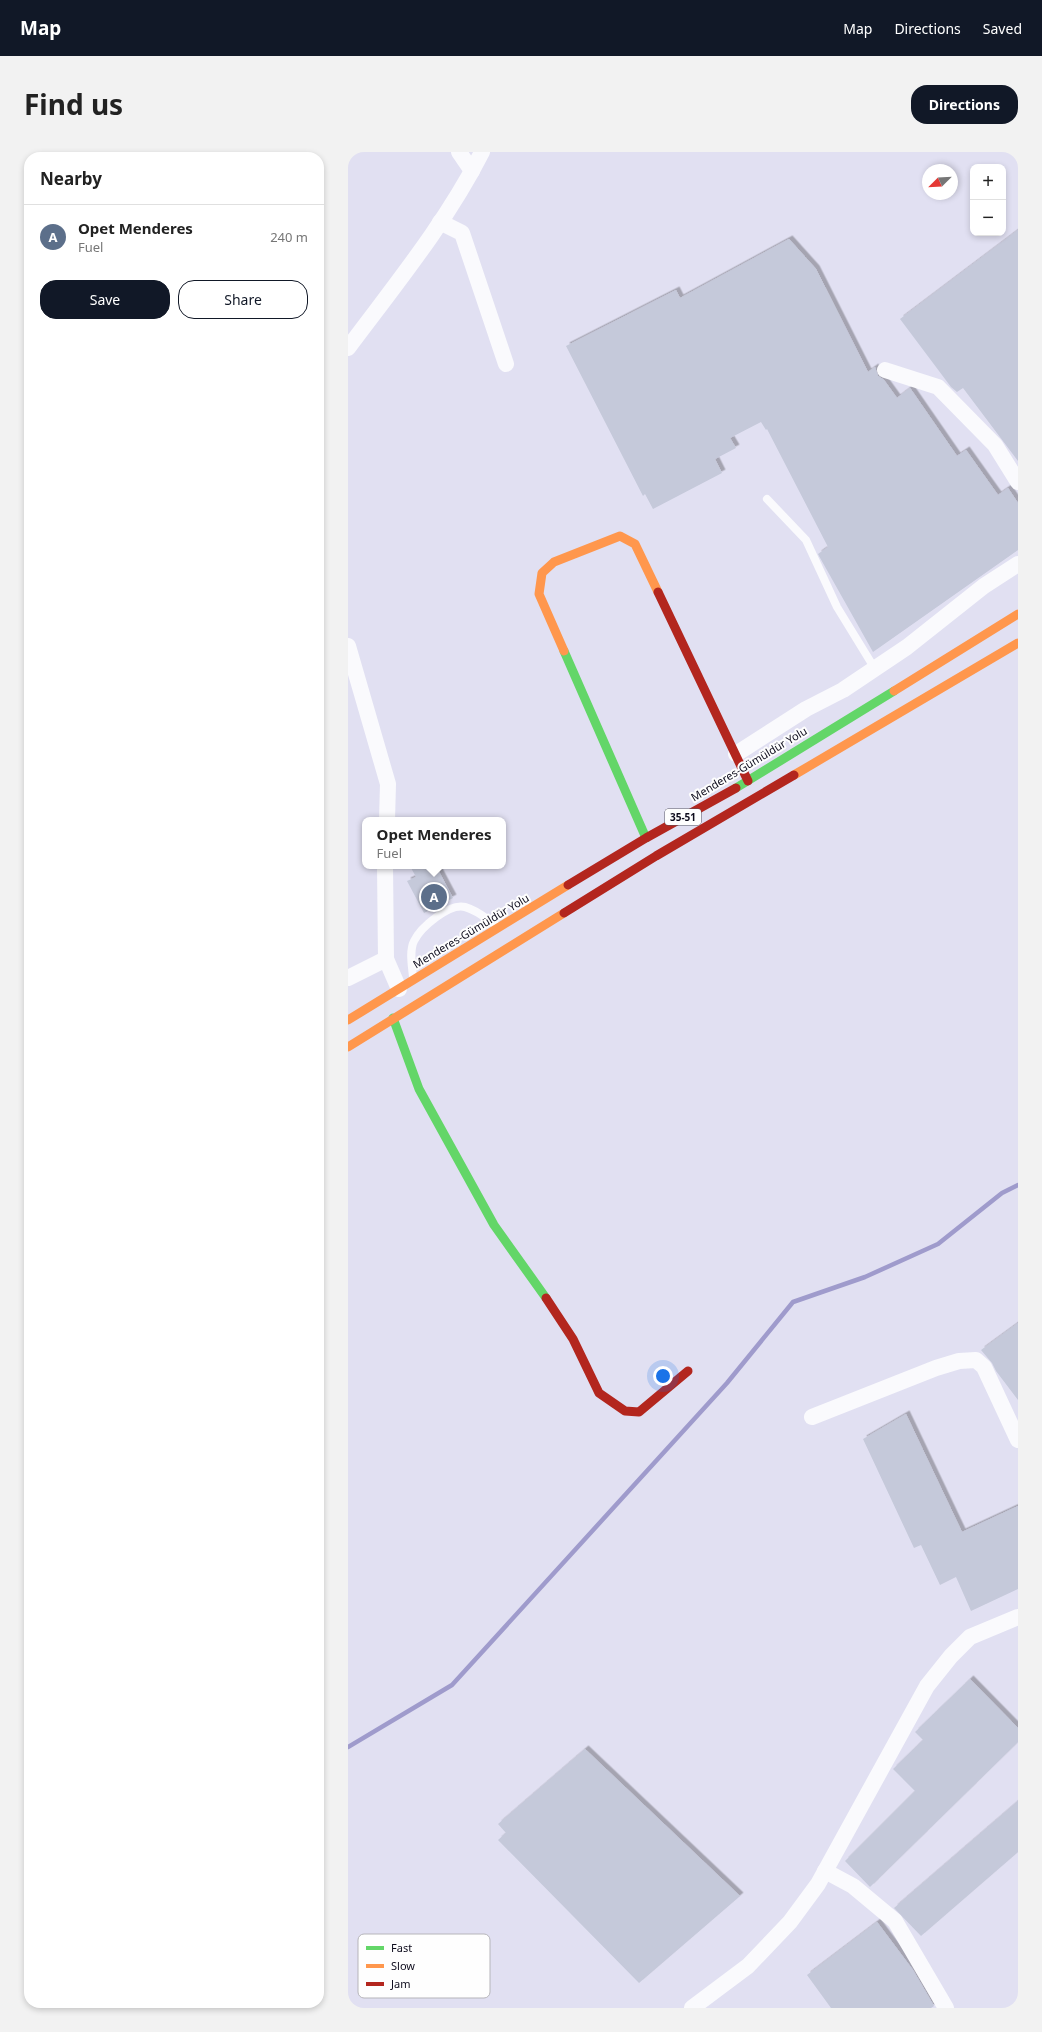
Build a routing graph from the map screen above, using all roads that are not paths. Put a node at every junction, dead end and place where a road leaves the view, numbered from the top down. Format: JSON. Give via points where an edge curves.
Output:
{"nodes":[{"id":1,"x":459,"y":152,"type":"edge"},
{"id":2,"x":482,"y":152,"type":"edge"},
{"id":3,"x":472,"y":171,"type":"junction"},
{"id":4,"x":440,"y":222,"type":"junction"},
{"id":5,"x":348,"y":348,"type":"edge"},
{"id":6,"x":506,"y":364,"type":"dead end"},
{"id":7,"x":885,"y":370,"type":"dead end"},
{"id":8,"x":1018,"y":482,"type":"edge"},
{"id":9,"x":767,"y":499,"type":"dead end"},
{"id":10,"x":1018,"y":564,"type":"edge"},
{"id":11,"x":1018,"y":614,"type":"edge"},
{"id":12,"x":1018,"y":643,"type":"edge"},
{"id":13,"x":348,"y":646,"type":"edge"},
{"id":14,"x":875,"y":669,"type":"junction"},
{"id":15,"x":353,"y":686,"type":"edge"},
{"id":16,"x":736,"y":754,"type":"junction"},
{"id":17,"x":748,"y":781,"type":"junction"},
{"id":18,"x":387,"y":817,"type":"edge"},
{"id":19,"x":646,"y":838,"type":"junction"},
{"id":20,"x":385,"y":869,"type":"edge"},
{"id":21,"x":499,"y":928,"type":"junction"},
{"id":22,"x":386,"y":959,"type":"junction"},
{"id":23,"x":348,"y":978,"type":"edge"},
{"id":24,"x":413,"y":980,"type":"junction"},
{"id":25,"x":399,"y":989,"type":"junction"},
{"id":26,"x":394,"y":1018,"type":"junction"},
{"id":27,"x":348,"y":1020,"type":"edge"},
{"id":28,"x":348,"y":1047,"type":"edge"},
{"id":29,"x":688,"y":1371,"type":"dead end"},
{"id":30,"x":812,"y":1417,"type":"dead end"},
{"id":31,"x":1018,"y":1440,"type":"edge"},
{"id":32,"x":1018,"y":1617,"type":"edge"},
{"id":33,"x":825,"y":1871,"type":"junction"},
{"id":34,"x":692,"y":2008,"type":"edge"},
{"id":35,"x":946,"y":2008,"type":"edge"}],
"edges":[{"from":1,"to":3,"type":"street"},
{"from":2,"to":3,"type":"street"},
{"from":3,"to":4,"type":"street"},
{"from":4,"to":5,"type":"street"},
{"from":4,"to":6,"type":"street","via":[[462,233]]},
{"from":7,"to":8,"type":"street","via":[[938,386],[995,445]]},
{"from":9,"to":14,"type":"lane","via":[[806,540],[837,607]]},
{"from":10,"to":14,"type":"street","via":[[984,586]]},
{"from":11,"to":17,"type":"main road","name":"Menderes-Gümüldür Yolu","number":"35-51"},
{"from":12,"to":26,"type":"main road","number":"35-51","via":[[656,856]]},
{"from":13,"to":15,"type":"street"},
{"from":14,"to":16,"type":"street"},
{"from":15,"to":18,"type":"street","via":[[388,784]]},
{"from":16,"to":17,"type":"main road"},
{"from":16,"to":19,"type":"main road","via":[[635,544],[620,536],[554,562],[542,574],[540,594]]},
{"from":17,"to":19,"type":"main road","name":"Menderes-Gümüldür Yolu","number":"35-51"},
{"from":19,"to":21,"type":"main road","name":"Menderes-Gümüldür Yolu","number":"35-51"},
{"from":20,"to":22,"type":"street"},
{"from":21,"to":24,"type":"main road","name":"Menderes-Gümüldür Yolu","number":"35-51"},
{"from":21,"to":24,"type":"lane","via":[[465,907],[456,907],[441,913],[414,941],[411,955]]},
{"from":22,"to":23,"type":"street"},
{"from":22,"to":25,"type":"street"},
{"from":24,"to":25,"type":"main road","name":"Menderes-Gümüldür Yolu","number":"35-51"},
{"from":25,"to":27,"type":"main road","name":"Menderes-Gümüldür Yolu","number":"35-51"},
{"from":26,"to":28,"type":"main road","number":"35-51"},
{"from":26,"to":29,"type":"main road","via":[[419,1089],[494,1226],[573,1339],[600,1393],[625,1411],[639,1412]]},
{"from":30,"to":31,"type":"street","via":[[936,1368],[959,1361],[976,1360],[984,1367]]},
{"from":32,"to":33,"type":"street","via":[[970,1637],[927,1686]]},
{"from":33,"to":34,"type":"street","via":[[790,1922],[748,1966]]},
{"from":33,"to":35,"type":"street","via":[[853,1886],[895,1921]]}]}
